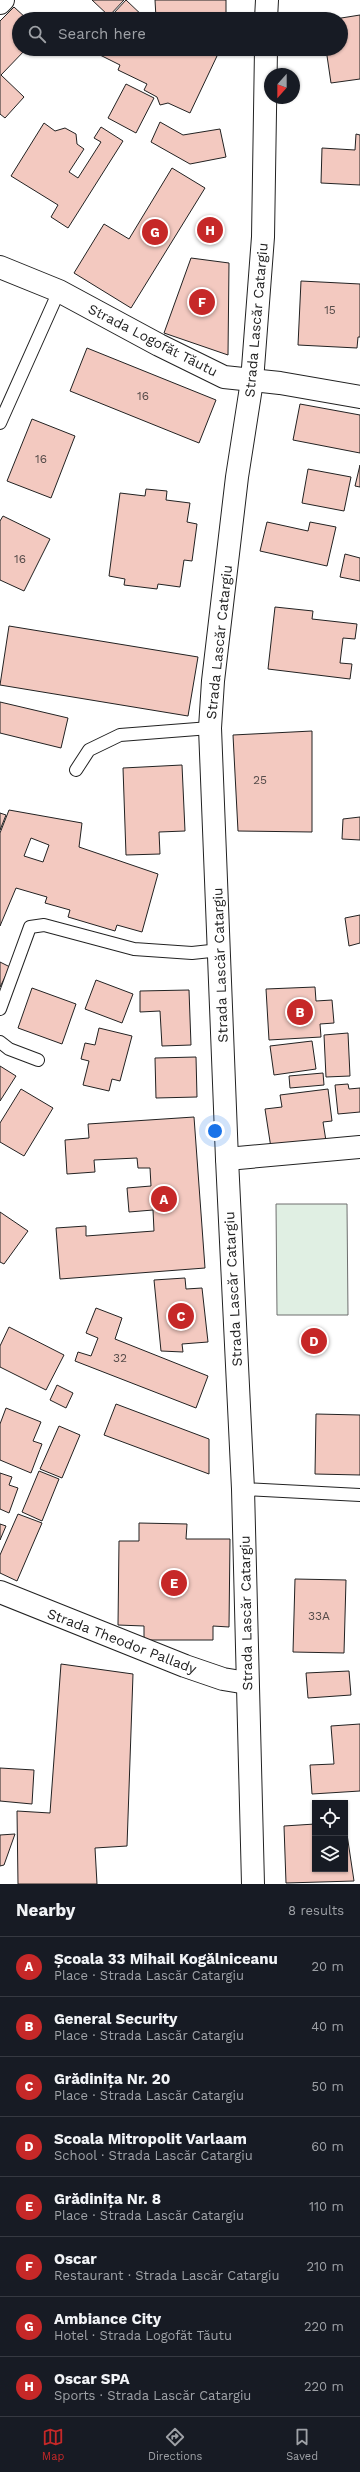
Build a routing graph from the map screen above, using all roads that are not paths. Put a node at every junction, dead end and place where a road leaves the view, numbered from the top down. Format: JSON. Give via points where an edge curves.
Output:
{"nodes":[{"id":1,"x":2,"y":0,"type":"edge"},
{"id":2,"x":267,"y":0,"type":"edge"},
{"id":3,"x":0,"y":3,"type":"edge"},
{"id":4,"x":266,"y":12,"type":"edge"},
{"id":5,"x":266,"y":56,"type":"edge"},
{"id":6,"x":0,"y":267,"type":"edge"},
{"id":7,"x":59,"y":291,"type":"junction"},
{"id":8,"x":252,"y":381,"type":"junction"},
{"id":9,"x":360,"y":397,"type":"edge"},
{"id":10,"x":0,"y":422,"type":"edge"},
{"id":11,"x":210,"y":728,"type":"junction"},
{"id":12,"x":76,"y":770,"type":"dead end"},
{"id":13,"x":220,"y":950,"type":"junction"},
{"id":14,"x":0,"y":1009,"type":"edge"},
{"id":15,"x":0,"y":1042,"type":"edge"},
{"id":16,"x":38,"y":1060,"type":"dead end"},
{"id":17,"x":360,"y":1147,"type":"edge"},
{"id":18,"x":227,"y":1158,"type":"junction"},
{"id":19,"x":243,"y":1489,"type":"junction"},
{"id":20,"x":360,"y":1495,"type":"edge"},
{"id":21,"x":0,"y":1592,"type":"edge"},
{"id":22,"x":247,"y":1683,"type":"junction"},
{"id":23,"x":253,"y":1884,"type":"edge"}],
"edges":[{"from":1,"to":3,"type":"street"},
{"from":2,"to":4,"type":"street"},
{"from":5,"to":8,"type":"street","name":"Strada Lascăr Catargiu","via":[[263,237]]},
{"from":6,"to":7,"type":"street","name":"Strada Logofăt Tăutu"},
{"from":7,"to":8,"type":"street","name":"Strada Logofăt Tăutu","via":[[224,377]]},
{"from":7,"to":10,"type":"lane"},
{"from":8,"to":9,"type":"street","name":"Strada Logofăt Tăutu"},
{"from":8,"to":11,"type":"street","name":"Strada Lascăr Catargiu","via":[[236,484]]},
{"from":11,"to":12,"type":"lane","via":[[120,735],[89,750]]},
{"from":11,"to":13,"type":"street","name":"Strada Lascăr Catargiu"},
{"from":13,"to":14,"type":"lane","via":[[192,953],[134,949],[44,925],[30,927]]},
{"from":13,"to":18,"type":"street","name":"Strada Lascăr Catargiu"},
{"from":15,"to":16,"type":"lane","via":[[9,1049]]},
{"from":17,"to":18,"type":"street"},
{"from":18,"to":19,"type":"street","name":"Strada Lascăr Catargiu"},
{"from":19,"to":20,"type":"lane"},
{"from":19,"to":22,"type":"street","name":"Strada Lascăr Catargiu"},
{"from":21,"to":22,"type":"street","name":"Strada Theodor Pallady","via":[[186,1666],[223,1679]]},
{"from":22,"to":23,"type":"street","name":"Strada Lascăr Catargiu"}]}
